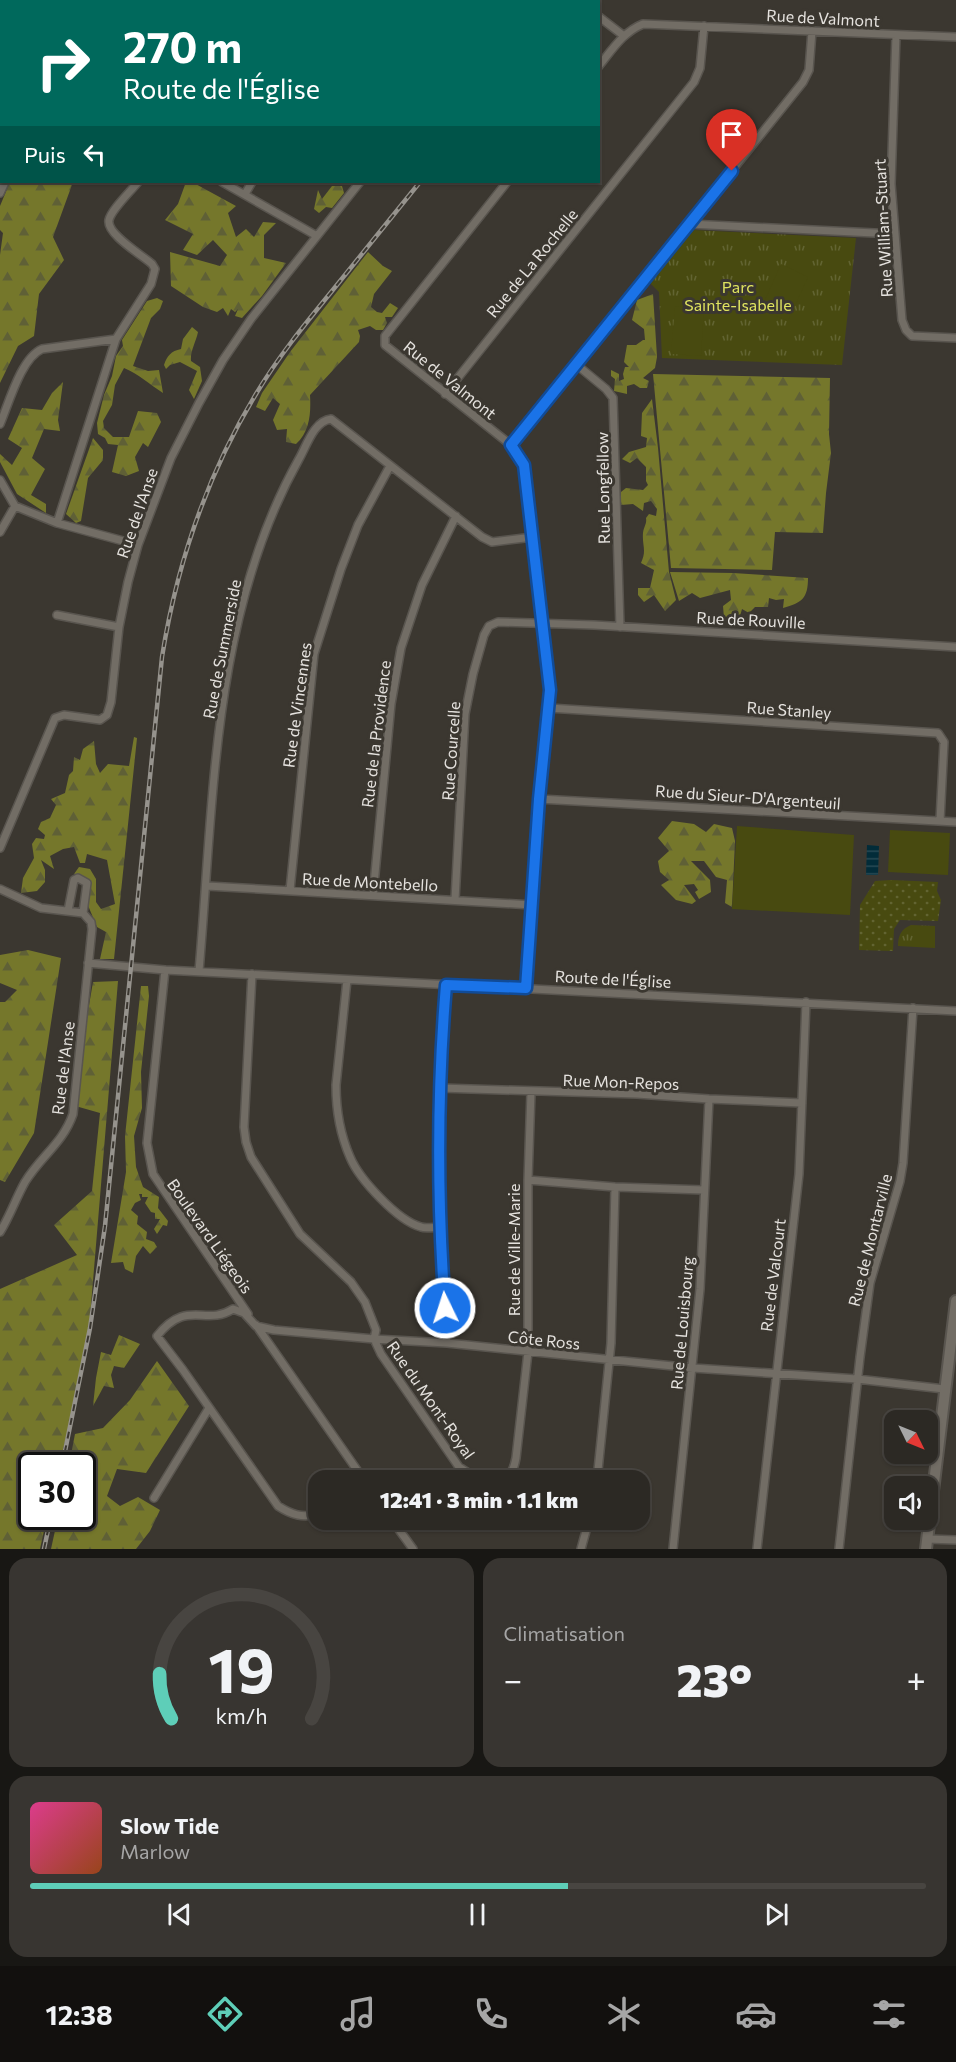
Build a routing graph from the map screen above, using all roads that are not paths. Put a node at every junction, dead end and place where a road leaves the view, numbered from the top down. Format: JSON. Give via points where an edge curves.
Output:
{"nodes":[{"id":1,"x":600,"y":18,"type":"edge"},
{"id":2,"x":704,"y":26,"type":"junction"},
{"id":3,"x":812,"y":31,"type":"junction"},
{"id":4,"x":896,"y":35,"type":"junction"},
{"id":5,"x":624,"y":36,"type":"junction"},
{"id":6,"x":956,"y":37,"type":"edge"},
{"id":7,"x":600,"y":65,"type":"edge"},
{"id":8,"x":137,"y":183,"type":"edge"},
{"id":9,"x":224,"y":183,"type":"edge"},
{"id":10,"x":251,"y":183,"type":"edge"},
{"id":11,"x":359,"y":183,"type":"edge"},
{"id":12,"x":506,"y":183,"type":"edge"},
{"id":13,"x":245,"y":194,"type":"junction"},
{"id":14,"x":689,"y":224,"type":"junction"},
{"id":15,"x":895,"y":234,"type":"junction"},
{"id":16,"x":316,"y":236,"type":"junction"},
{"id":17,"x":956,"y":338,"type":"edge"},
{"id":18,"x":117,"y":339,"type":"junction"},
{"id":19,"x":577,"y":365,"type":"junction"},
{"id":20,"x":445,"y":394,"type":"junction"},
{"id":21,"x":0,"y":424,"type":"edge"},
{"id":22,"x":511,"y":445,"type":"junction"},
{"id":23,"x":390,"y":466,"type":"junction"},
{"id":24,"x":0,"y":480,"type":"edge"},
{"id":25,"x":15,"y":506,"type":"junction"},
{"id":26,"x":456,"y":516,"type":"junction"},
{"id":27,"x":57,"y":523,"type":"junction"},
{"id":28,"x":0,"y":532,"type":"edge"},
{"id":29,"x":533,"y":537,"type":"junction"},
{"id":30,"x":138,"y":545,"type":"junction"},
{"id":31,"x":57,"y":615,"type":"dead end"},
{"id":32,"x":544,"y":624,"type":"junction"},
{"id":33,"x":119,"y":627,"type":"junction"},
{"id":34,"x":620,"y":627,"type":"junction"},
{"id":35,"x":956,"y":647,"type":"edge"},
{"id":36,"x":549,"y":708,"type":"junction"},
{"id":37,"x":539,"y":799,"type":"junction"},
{"id":38,"x":940,"y":821,"type":"junction"},
{"id":39,"x":956,"y":822,"type":"edge"},
{"id":40,"x":0,"y":848,"type":"edge"},
{"id":41,"x":207,"y":886,"type":"junction"},
{"id":42,"x":0,"y":889,"type":"edge"},
{"id":43,"x":290,"y":890,"type":"junction"},
{"id":44,"x":373,"y":895,"type":"junction"},
{"id":45,"x":455,"y":900,"type":"junction"},
{"id":46,"x":532,"y":905,"type":"junction"},
{"id":47,"x":68,"y":911,"type":"junction"},
{"id":48,"x":83,"y":913,"type":"junction"},
{"id":49,"x":88,"y":963,"type":"junction"},
{"id":50,"x":165,"y":970,"type":"junction"},
{"id":51,"x":199,"y":971,"type":"junction"},
{"id":52,"x":252,"y":974,"type":"junction"},
{"id":53,"x":347,"y":980,"type":"junction"},
{"id":54,"x":446,"y":985,"type":"junction"},
{"id":55,"x":526,"y":988,"type":"junction"},
{"id":56,"x":806,"y":1002,"type":"junction"},
{"id":57,"x":913,"y":1008,"type":"junction"},
{"id":58,"x":956,"y":1011,"type":"edge"},
{"id":59,"x":440,"y":1088,"type":"junction"},
{"id":60,"x":531,"y":1092,"type":"junction"},
{"id":61,"x":709,"y":1100,"type":"junction"},
{"id":62,"x":802,"y":1103,"type":"junction"},
{"id":63,"x":528,"y":1180,"type":"junction"},
{"id":64,"x":615,"y":1187,"type":"junction"},
{"id":65,"x":704,"y":1190,"type":"junction"},
{"id":66,"x":439,"y":1227,"type":"junction"},
{"id":67,"x":0,"y":1232,"type":"edge"},
{"id":68,"x":956,"y":1300,"type":"edge"},
{"id":69,"x":256,"y":1326,"type":"junction"},
{"id":70,"x":374,"y":1339,"type":"junction"},
{"id":71,"x":447,"y":1343,"type":"junction"},
{"id":72,"x":528,"y":1352,"type":"junction"},
{"id":73,"x":610,"y":1360,"type":"junction"},
{"id":74,"x":693,"y":1368,"type":"junction"},
{"id":75,"x":776,"y":1374,"type":"junction"},
{"id":76,"x":857,"y":1379,"type":"junction"},
{"id":77,"x":944,"y":1389,"type":"junction"},
{"id":78,"x":209,"y":1408,"type":"junction"},
{"id":79,"x":357,"y":1470,"type":"edge"},
{"id":80,"x":464,"y":1470,"type":"edge"},
{"id":81,"x":513,"y":1470,"type":"edge"},
{"id":82,"x":598,"y":1470,"type":"edge"},
{"id":83,"x":154,"y":1498,"type":"dead end"},
{"id":84,"x":308,"y":1516,"type":"edge"},
{"id":85,"x":399,"y":1530,"type":"edge"},
{"id":86,"x":586,"y":1530,"type":"edge"},
{"id":87,"x":956,"y":1540,"type":"edge"},
{"id":88,"x":927,"y":1544,"type":"edge"},
{"id":89,"x":413,"y":1549,"type":"edge"},
{"id":90,"x":581,"y":1549,"type":"edge"},
{"id":91,"x":673,"y":1549,"type":"edge"},
{"id":92,"x":757,"y":1549,"type":"edge"},
{"id":93,"x":839,"y":1549,"type":"edge"}],
"edges":[{"from":1,"to":5,"type":"street"},
{"from":2,"to":3,"type":"street","name":"Rue de Valmont"},
{"from":2,"to":5,"type":"street","name":"Rue de Valmont","via":[[644,24]]},
{"from":2,"to":20,"type":"street","name":"Rue de La Rochelle","via":[[700,68],[693,82]]},
{"from":3,"to":4,"type":"street","name":"Rue de Valmont"},
{"from":3,"to":14,"type":"street","via":[[809,70],[803,82]]},
{"from":4,"to":6,"type":"street","name":"Rue de Valmont"},
{"from":4,"to":15,"type":"street","name":"Rue William-Stuart","via":[[891,184]]},
{"from":5,"to":7,"type":"street","name":"Rue de Valmont"},
{"from":8,"to":18,"type":"street","via":[[113,213],[109,226],[155,269]]},
{"from":9,"to":13,"type":"street"},
{"from":10,"to":13,"type":"street"},
{"from":11,"to":16,"type":"street","name":"Rue de l'Anse"},
{"from":12,"to":20,"type":"street","name":"Rue de Valmont","via":[[385,336],[385,345]]},
{"from":13,"to":16,"type":"street"},
{"from":14,"to":15,"type":"street"},
{"from":14,"to":19,"type":"street"},
{"from":15,"to":17,"type":"street","name":"Rue William-Stuart","via":[[906,330],[912,336]]},
{"from":16,"to":30,"type":"street","name":"Rue de l'Anse","via":[[251,319],[199,403],[171,458]]},
{"from":18,"to":21,"type":"street","via":[[34,353]]},
{"from":18,"to":27,"type":"street"},
{"from":19,"to":22,"type":"street"},
{"from":19,"to":34,"type":"street","name":"Rue Longfellow","via":[[613,398]]},
{"from":20,"to":22,"type":"street","name":"Rue de Valmont"},
{"from":22,"to":29,"type":"street","name":"Rue de Valmont","via":[[524,465]]},
{"from":23,"to":26,"type":"street","name":"Rue de Summerside"},
{"from":23,"to":41,"type":"street","name":"Rue de Summerside","via":[[332,420],[323,420],[295,465],[270,518],[249,578],[228,673]]},
{"from":23,"to":43,"type":"street","name":"Rue de Vincennes","via":[[358,525],[314,654]]},
{"from":24,"to":25,"type":"street"},
{"from":25,"to":27,"type":"street"},
{"from":25,"to":28,"type":"street"},
{"from":26,"to":29,"type":"street","name":"Rue de Summerside","via":[[492,542]]},
{"from":26,"to":44,"type":"street","name":"Rue de la Providence","via":[[422,585],[401,648],[391,704]]},
{"from":27,"to":30,"type":"street"},
{"from":29,"to":32,"type":"street","name":"Rue de Valmont"},
{"from":30,"to":33,"type":"street","name":"Rue de l'Anse"},
{"from":31,"to":33,"type":"street"},
{"from":32,"to":34,"type":"street","name":"Rue de Rouville"},
{"from":32,"to":36,"type":"street","name":"Rue de Valmont"},
{"from":32,"to":45,"type":"street","name":"Rue Courcelle","via":[[498,622],[489,626],[484,635],[465,714]]},
{"from":33,"to":40,"type":"street","name":"Rue de l'Anse","via":[[107,715],[100,720],[64,715],[55,718]]},
{"from":34,"to":35,"type":"street","name":"Rue de Rouville"},
{"from":36,"to":37,"type":"street","name":"Rue de Valmont"},
{"from":36,"to":38,"type":"street","name":"Rue Stanley","via":[[938,733],[944,742]]},
{"from":37,"to":38,"type":"street","name":"Rue du Sieur-D'Argenteuil"},
{"from":37,"to":46,"type":"street","name":"Rue de Valmont"},
{"from":38,"to":39,"type":"street","name":"Rue du Sieur-D'Argenteuil"},
{"from":41,"to":43,"type":"street","name":"Rue de Montebello"},
{"from":41,"to":51,"type":"street","name":"Rue de Summerside"},
{"from":42,"to":47,"type":"street","via":[[41,908]]},
{"from":43,"to":44,"type":"street","name":"Rue de Montebello"},
{"from":44,"to":45,"type":"street","name":"Rue de Montebello"},
{"from":45,"to":46,"type":"street","name":"Rue de Montebello"},
{"from":46,"to":55,"type":"street","name":"Rue de Valmont"},
{"from":47,"to":48,"type":"street"},
{"from":47,"to":48,"type":"street","via":[[74,880],[78,878],[87,883]]},
{"from":48,"to":49,"type":"street","name":"Rue de l'Anse","via":[[91,922]]},
{"from":49,"to":50,"type":"street","name":"Route de l'Église"},
{"from":49,"to":67,"type":"street","name":"Rue de l'Anse","via":[[73,1114],[68,1129],[24,1183]]},
{"from":50,"to":51,"type":"street","name":"Route de l'Église"},
{"from":50,"to":69,"type":"street","name":"Boulevard Liégeois","via":[[147,1143],[153,1174]]},
{"from":51,"to":52,"type":"street","name":"Route de l'Église"},
{"from":52,"to":53,"type":"street","name":"Route de l'Église"},
{"from":52,"to":70,"type":"street","name":"Rue du Mont-Royal","via":[[244,1127],[251,1157],[300,1234],[351,1282],[365,1302],[376,1330]]},
{"from":53,"to":54,"type":"street","name":"Route de l'Église"},
{"from":53,"to":66,"type":"street","via":[[336,1085],[342,1138],[361,1176],[392,1209],[423,1228]]},
{"from":54,"to":55,"type":"street","name":"Route de l'Église"},
{"from":54,"to":59,"type":"street"},
{"from":55,"to":56,"type":"street","name":"Route de l'Église"},
{"from":56,"to":57,"type":"street","name":"Route de l'Église"},
{"from":56,"to":62,"type":"street","name":"Rue de Valcourt"},
{"from":57,"to":58,"type":"street","name":"Route de l'Église"},
{"from":57,"to":76,"type":"street","name":"Rue de Montarville","via":[[903,1163],[870,1283]]},
{"from":59,"to":60,"type":"street","name":"Rue Mon-Repos"},
{"from":59,"to":66,"type":"street"},
{"from":60,"to":61,"type":"street","name":"Rue Mon-Repos"},
{"from":60,"to":63,"type":"street","name":"Rue de Ville-Marie"},
{"from":61,"to":62,"type":"street","name":"Rue Mon-Repos"},
{"from":61,"to":65,"type":"street","name":"Rue de Louisbourg"},
{"from":62,"to":75,"type":"street","name":"Rue de Valcourt","via":[[799,1174]]},
{"from":63,"to":64,"type":"street"},
{"from":63,"to":72,"type":"street","name":"Rue de Ville-Marie"},
{"from":64,"to":65,"type":"street"},
{"from":64,"to":73,"type":"street"},
{"from":65,"to":74,"type":"street","name":"Rue de Louisbourg"},
{"from":66,"to":71,"type":"street"},
{"from":68,"to":77,"type":"street"},
{"from":69,"to":70,"type":"street","name":"Côte Ross"},
{"from":69,"to":78,"type":"street","name":"Côte Ross","via":[[244,1313],[233,1309],[224,1315],[180,1316],[168,1322],[157,1336]]},
{"from":69,"to":79,"type":"street","name":"Boulevard Liégeois"},
{"from":70,"to":71,"type":"street","name":"Côte Ross"},
{"from":70,"to":80,"type":"street","name":"Rue du Mont-Royal"},
{"from":71,"to":72,"type":"street","name":"Côte Ross"},
{"from":72,"to":73,"type":"street","name":"Côte Ross"},
{"from":72,"to":81,"type":"street","name":"Rue de Ville-Marie"},
{"from":73,"to":74,"type":"street","name":"Côte Ross"},
{"from":73,"to":82,"type":"street"},
{"from":74,"to":75,"type":"street","name":"Côte Ross"},
{"from":74,"to":91,"type":"street","name":"Rue de Louisbourg"},
{"from":75,"to":76,"type":"street","name":"Côte Ross"},
{"from":75,"to":92,"type":"street","name":"Rue de Valcourt"},
{"from":76,"to":77,"type":"street","name":"Côte Ross"},
{"from":76,"to":93,"type":"street","name":"Rue de Montarville"},
{"from":77,"to":88,"type":"street"},
{"from":78,"to":83,"type":"street"},
{"from":78,"to":84,"type":"street","via":[[278,1506],[289,1513]]},
{"from":85,"to":89,"type":"street"},
{"from":86,"to":90,"type":"street"},
{"from":87,"to":88,"type":"street"}]}
